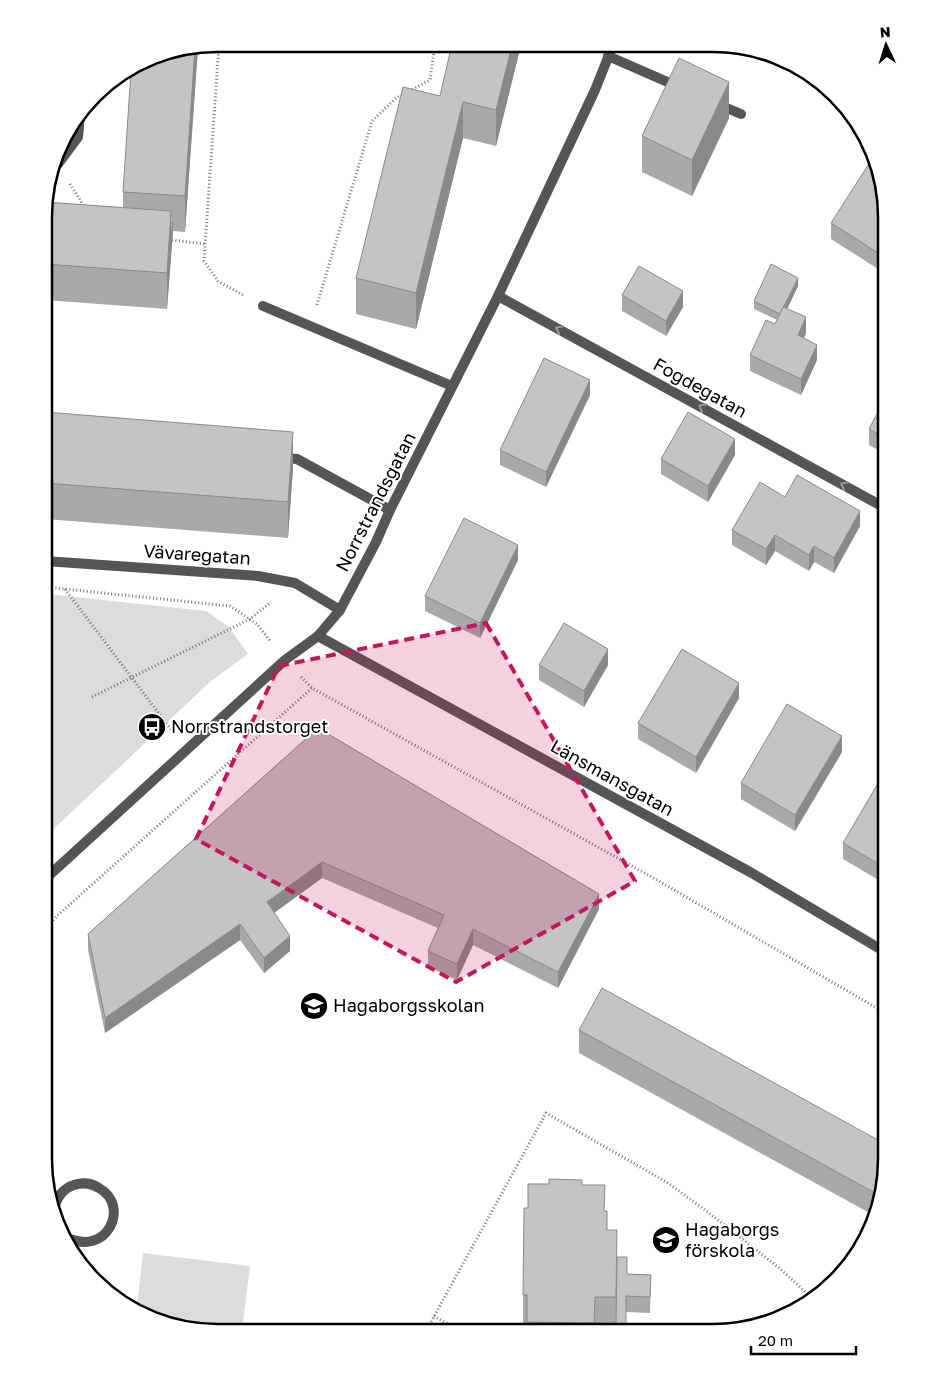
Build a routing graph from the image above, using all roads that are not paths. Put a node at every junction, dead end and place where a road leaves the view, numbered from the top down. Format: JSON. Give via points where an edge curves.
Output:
{"nodes":[{"id":1,"x":610,"y":52,"type":"edge"},
{"id":2,"x":608,"y":56,"type":"junction"},
{"id":3,"x":688,"y":91,"type":"edge"},
{"id":4,"x":706,"y":99,"type":"edge"},
{"id":5,"x":741,"y":114,"type":"dead end"},
{"id":6,"x":79,"y":128,"type":"edge"},
{"id":7,"x":65,"y":153,"type":"edge"},
{"id":8,"x":498,"y":296,"type":"junction"},
{"id":9,"x":263,"y":306,"type":"road end"},
{"id":10,"x":452,"y":386,"type":"junction"},
{"id":11,"x":268,"y":457,"type":"edge"},
{"id":12,"x":878,"y":503,"type":"edge"},
{"id":13,"x":390,"y":510,"type":"junction"},
{"id":14,"x":52,"y":561,"type":"edge"},
{"id":15,"x":340,"y":610,"type":"junction"},
{"id":16,"x":318,"y":636,"type":"junction"},
{"id":17,"x":52,"y":873,"type":"edge"},
{"id":18,"x":878,"y":948,"type":"edge"},
{"id":19,"x":58,"y":1198,"type":"edge"},
{"id":20,"x":76,"y":1242,"type":"edge"}],
"edges":[{"from":1,"to":2,"type":"street","name":"Norrstrandsgatan"},
{"from":2,"to":3,"type":"street"},
{"from":2,"to":8,"type":"street","name":"Norrstrandsgatan"},
{"from":4,"to":5,"type":"street"},
{"from":6,"to":7,"type":"street","via":[[78,137]]},
{"from":8,"to":10,"type":"street","name":"Norrstrandsgatan"},
{"from":12,"to":8,"type":"street","name":"Fogdegatan","one_way":true},
{"from":9,"to":10,"type":"street"},
{"from":10,"to":13,"type":"street","name":"Norrstrandsgatan"},
{"from":11,"to":13,"type":"street","via":[[297,459]]},
{"from":13,"to":15,"type":"street","name":"Norrstrandsgatan"},
{"from":14,"to":15,"type":"street","name":"Vävaregatan","via":[[258,576],[295,583]]},
{"from":15,"to":16,"type":"street","name":"Norrstrandsgatan"},
{"from":16,"to":17,"type":"street","name":"Norrstrandsgatan","via":[[285,660]]},
{"from":16,"to":18,"type":"street","name":"Länsmansgatan","via":[[734,863]]},
{"from":19,"to":20,"type":"street","via":[[61,1192],[82,1182],[104,1190],[111,1199],[113,1221],[108,1231],[88,1242]]}]}
